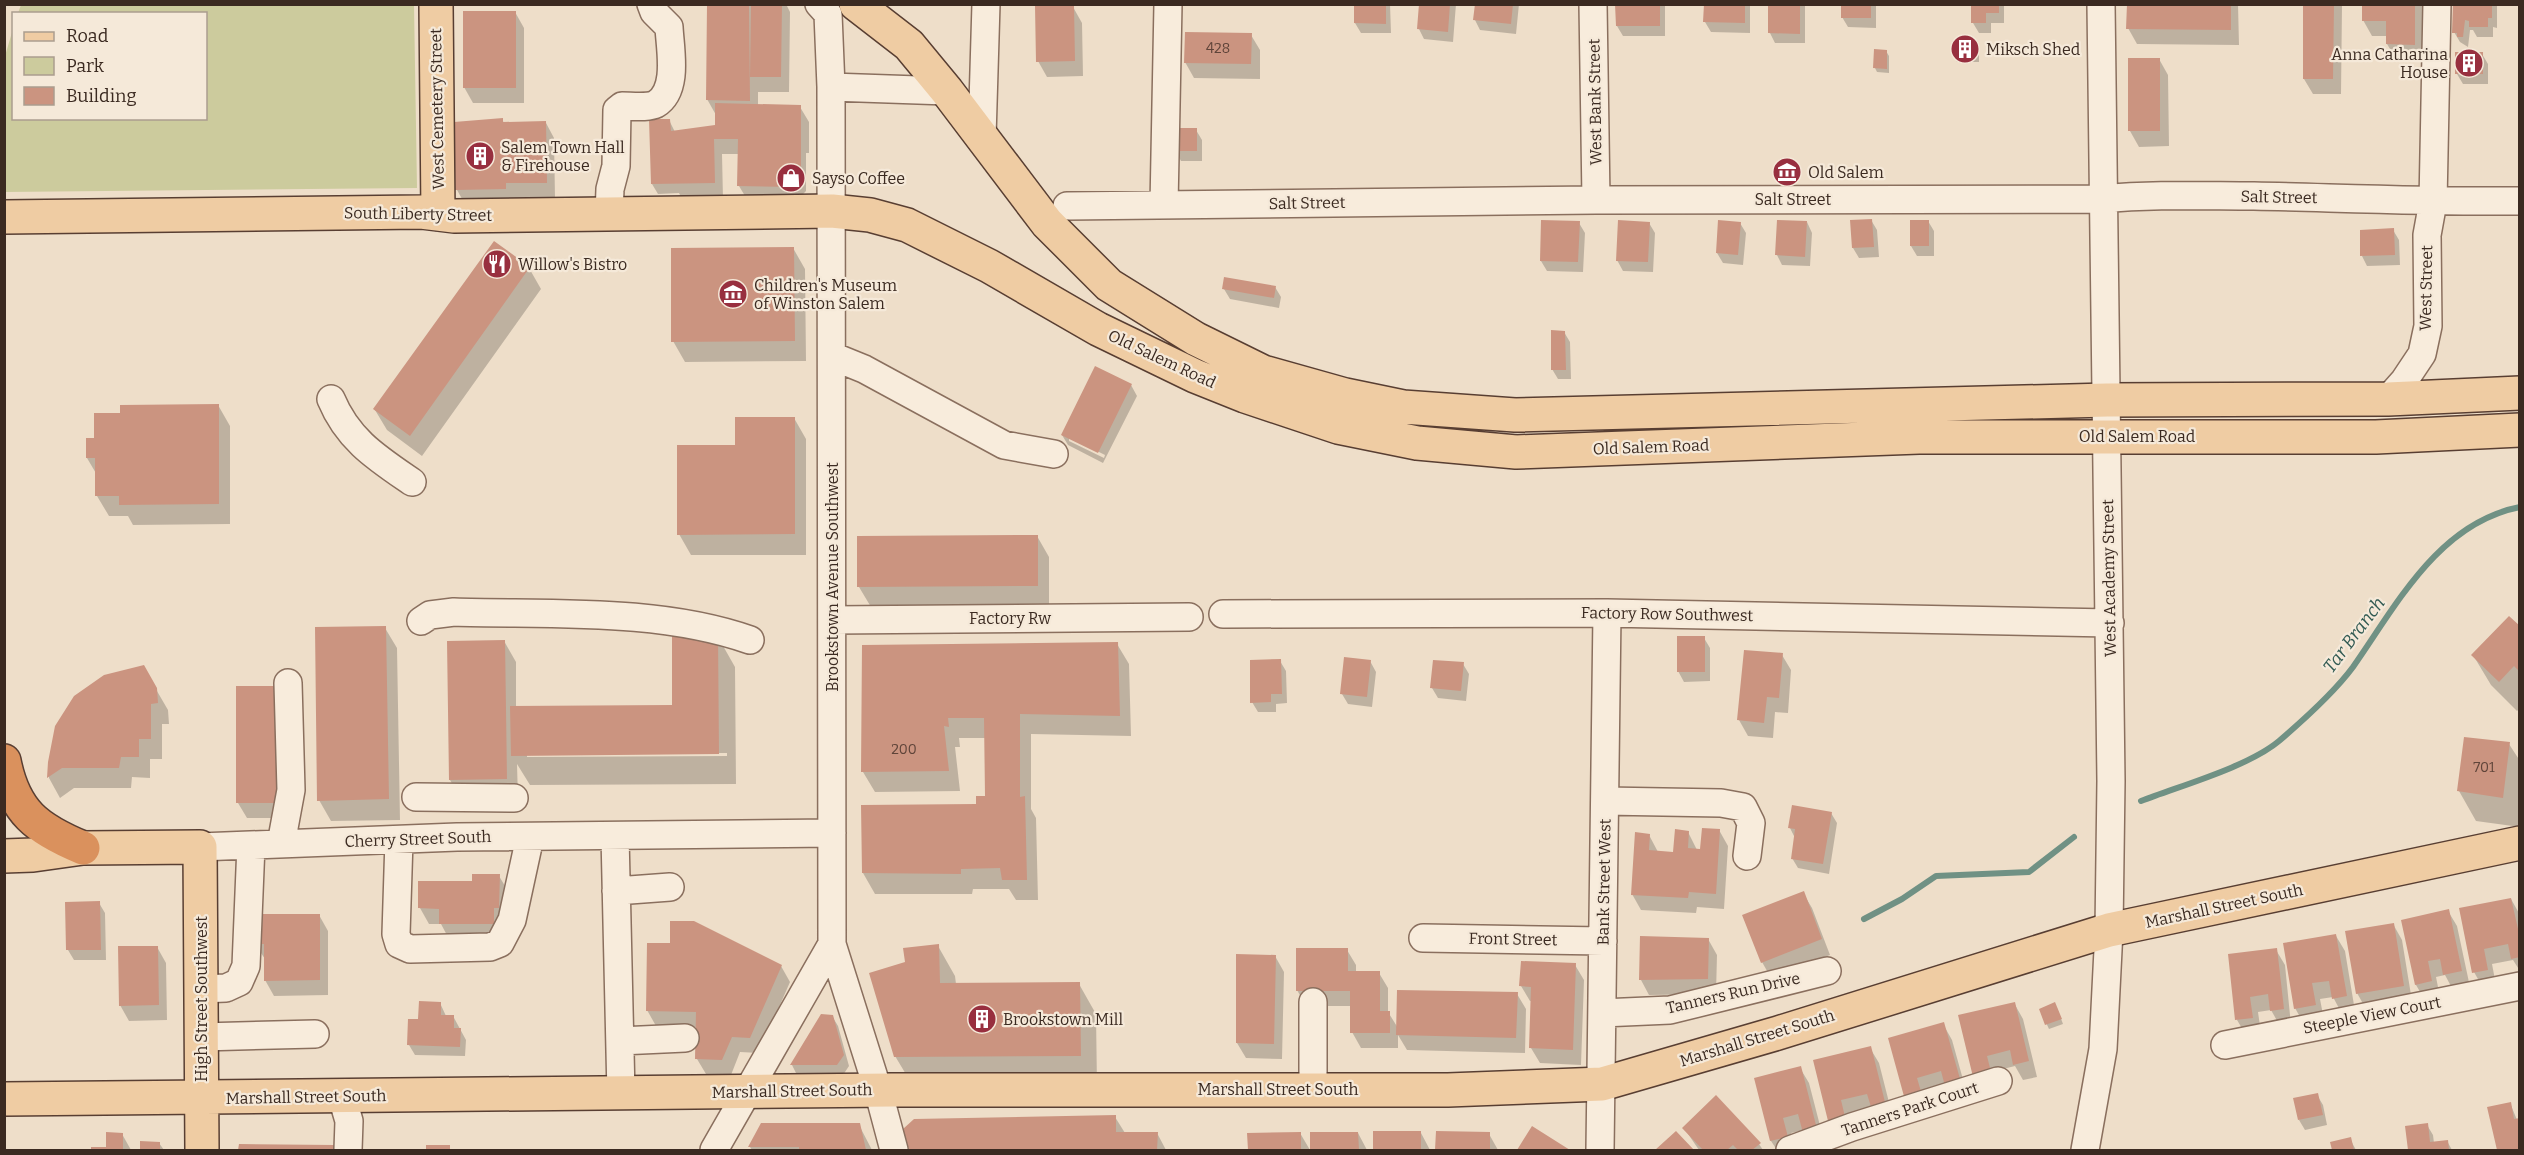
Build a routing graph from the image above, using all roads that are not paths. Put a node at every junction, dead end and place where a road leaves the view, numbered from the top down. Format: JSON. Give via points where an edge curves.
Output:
{"nodes":[{"id":1,"x":436,"y":4,"type":"edge"},
{"id":2,"x":651,"y":4,"type":"edge"},
{"id":3,"x":819,"y":4,"type":"edge"},
{"id":4,"x":856,"y":4,"type":"edge"},
{"id":5,"x":986,"y":4,"type":"edge"},
{"id":6,"x":1168,"y":4,"type":"edge"},
{"id":7,"x":1593,"y":4,"type":"edge"},
{"id":8,"x":2101,"y":4,"type":"edge"},
{"id":9,"x":2437,"y":4,"type":"edge"},
{"id":10,"x":831,"y":87,"type":"junction"},
{"id":11,"x":947,"y":91,"type":"junction"},
{"id":12,"x":982,"y":137,"type":"junction"},
{"id":13,"x":2103,"y":199,"type":"junction"},
{"id":14,"x":1596,"y":200,"type":"junction"},
{"id":15,"x":2520,"y":201,"type":"edge"},
{"id":16,"x":610,"y":202,"type":"junction"},
{"id":17,"x":2433,"y":202,"type":"junction"},
{"id":18,"x":1164,"y":205,"type":"junction"},
{"id":19,"x":1067,"y":206,"type":"dead end"},
{"id":20,"x":832,"y":211,"type":"junction"},
{"id":21,"x":438,"y":214,"type":"junction"},
{"id":22,"x":4,"y":217,"type":"edge"},
{"id":23,"x":832,"y":356,"type":"junction"},
{"id":24,"x":2520,"y":393,"type":"edge"},
{"id":25,"x":331,"y":399,"type":"dead end"},
{"id":26,"x":2388,"y":399,"type":"junction"},
{"id":27,"x":2108,"y":400,"type":"junction"},
{"id":28,"x":2520,"y":430,"type":"edge"},
{"id":29,"x":2108,"y":435,"type":"junction"},
{"id":30,"x":1054,"y":454,"type":"dead end"},
{"id":31,"x":412,"y":482,"type":"dead end"},
{"id":32,"x":1607,"y":613,"type":"junction"},
{"id":33,"x":1223,"y":614,"type":"dead end"},
{"id":34,"x":1189,"y":617,"type":"dead end"},
{"id":35,"x":832,"y":620,"type":"junction"},
{"id":36,"x":421,"y":621,"type":"dead end"},
{"id":37,"x":2110,"y":623,"type":"junction"},
{"id":38,"x":750,"y":640,"type":"dead end"},
{"id":39,"x":288,"y":683,"type":"dead end"},
{"id":40,"x":4,"y":761,"type":"edge"},
{"id":41,"x":416,"y":797,"type":"dead end"},
{"id":42,"x":514,"y":798,"type":"dead end"},
{"id":43,"x":1605,"y":801,"type":"junction"},
{"id":44,"x":832,"y":833,"type":"junction"},
{"id":45,"x":615,"y":836,"type":"junction"},
{"id":46,"x":530,"y":837,"type":"junction"},
{"id":47,"x":399,"y":840,"type":"junction"},
{"id":48,"x":2520,"y":843,"type":"edge"},
{"id":49,"x":281,"y":844,"type":"junction"},
{"id":50,"x":251,"y":845,"type":"junction"},
{"id":51,"x":200,"y":847,"type":"junction"},
{"id":52,"x":83,"y":848,"type":"junction"},
{"id":53,"x":4,"y":856,"type":"edge"},
{"id":54,"x":1747,"y":856,"type":"dead end"},
{"id":55,"x":670,"y":887,"type":"dead end"},
{"id":56,"x":616,"y":891,"type":"junction"},
{"id":57,"x":2109,"y":930,"type":"junction"},
{"id":58,"x":1423,"y":938,"type":"dead end"},
{"id":59,"x":1603,"y":941,"type":"junction"},
{"id":60,"x":832,"y":944,"type":"junction"},
{"id":61,"x":1827,"y":971,"type":"dead end"},
{"id":62,"x":2520,"y":986,"type":"edge"},
{"id":63,"x":201,"y":989,"type":"junction"},
{"id":64,"x":1313,"y":1002,"type":"dead end"},
{"id":65,"x":1602,"y":1013,"type":"junction"},
{"id":66,"x":315,"y":1034,"type":"dead end"},
{"id":67,"x":202,"y":1037,"type":"junction"},
{"id":68,"x":685,"y":1038,"type":"dead end"},
{"id":69,"x":620,"y":1041,"type":"junction"},
{"id":70,"x":2225,"y":1045,"type":"dead end"},
{"id":71,"x":1998,"y":1081,"type":"dead end"},
{"id":72,"x":1602,"y":1084,"type":"junction"},
{"id":73,"x":878,"y":1090,"type":"junction"},
{"id":74,"x":1313,"y":1090,"type":"junction"},
{"id":75,"x":749,"y":1093,"type":"junction"},
{"id":76,"x":621,"y":1094,"type":"junction"},
{"id":77,"x":342,"y":1097,"type":"junction"},
{"id":78,"x":202,"y":1098,"type":"junction"},
{"id":79,"x":13,"y":1099,"type":"edge"},
{"id":80,"x":202,"y":1150,"type":"edge"},
{"id":81,"x":348,"y":1150,"type":"edge"},
{"id":82,"x":714,"y":1150,"type":"edge"},
{"id":83,"x":894,"y":1150,"type":"edge"},
{"id":84,"x":1600,"y":1150,"type":"edge"},
{"id":85,"x":1790,"y":1150,"type":"edge"},
{"id":86,"x":2085,"y":1150,"type":"edge"}],
"edges":[{"from":1,"to":21,"type":"main road","name":"West Cemetery Street"},
{"from":2,"to":16,"type":"street","via":[[669,27],[671,81],[654,105],[622,106],[618,111]]},
{"from":3,"to":10,"type":"street","name":"Brookstown Avenue Southwest","via":[[828,14]]},
{"from":4,"to":11,"type":"main road","name":"Old Salem Road","via":[[909,45]]},
{"from":5,"to":12,"type":"street"},
{"from":6,"to":18,"type":"street"},
{"from":7,"to":14,"type":"street","name":"West Bank Street"},
{"from":8,"to":13,"type":"street","name":"West Academy Street"},
{"from":9,"to":17,"type":"street","name":"West Street"},
{"from":10,"to":11,"type":"street"},
{"from":10,"to":20,"type":"street","name":"Brookstown Avenue Southwest"},
{"from":11,"to":12,"type":"main road","name":"Old Salem Road"},
{"from":12,"to":27,"type":"main road","name":"Old Salem Road","via":[[1047,223],[1108,285],[1196,339],[1263,372],[1345,395],[1403,407],[1515,415]]},
{"from":13,"to":14,"type":"street","name":"Salt Street"},
{"from":13,"to":17,"type":"street","name":"Salt Street","via":[[2144,195]]},
{"from":13,"to":27,"type":"street","name":"West Academy Street"},
{"from":14,"to":18,"type":"street","name":"Salt Street"},
{"from":15,"to":17,"type":"street","name":"Salt Street"},
{"from":16,"to":20,"type":"main road","name":"South Liberty Street"},
{"from":16,"to":21,"type":"main road","name":"South Liberty Street","via":[[454,216]]},
{"from":17,"to":26,"type":"street","name":"West Street","via":[[2427,235],[2428,326],[2422,354]]},
{"from":18,"to":19,"type":"street","name":"Salt Street"},
{"from":20,"to":23,"type":"street","name":"Brookstown Avenue Southwest"},
{"from":20,"to":29,"type":"main road","name":"Old Salem Road","via":[[870,215],[907,225],[989,266],[1098,329],[1235,392],[1338,427],[1417,443],[1516,452],[1919,437]]},
{"from":21,"to":22,"type":"main road","name":"South Liberty Street"},
{"from":23,"to":30,"type":"street","via":[[864,369],[1004,444]]},
{"from":23,"to":35,"type":"street","name":"Brookstown Avenue Southwest"},
{"from":24,"to":26,"type":"main road","name":"Old Salem Road"},
{"from":25,"to":31,"type":"street","via":[[340,420],[366,450]]},
{"from":26,"to":27,"type":"main road","name":"Old Salem Road"},
{"from":27,"to":29,"type":"street","name":"West Academy Street"},
{"from":28,"to":29,"type":"main road","name":"Old Salem Road","via":[[2376,437]]},
{"from":29,"to":37,"type":"street","name":"West Academy Street"},
{"from":32,"to":33,"type":"street","name":"Factory Row Southwest"},
{"from":32,"to":37,"type":"street","name":"Factory Row Southwest"},
{"from":32,"to":43,"type":"street","name":"Bank Street West"},
{"from":34,"to":35,"type":"street","name":"Factory Rw"},
{"from":35,"to":44,"type":"street","name":"Brookstown Avenue Southwest"},
{"from":36,"to":38,"type":"street","via":[[430,615],[454,612],[624,616],[700,627]]},
{"from":37,"to":57,"type":"street","name":"West Academy Street"},
{"from":39,"to":49,"type":"street","via":[[291,790]]},
{"from":40,"to":52,"type":"highway","via":[[11,789],[25,813],[46,831]]},
{"from":41,"to":42,"type":"street"},
{"from":43,"to":54,"type":"street","via":[[1721,803],[1743,807],[1751,823]]},
{"from":43,"to":59,"type":"street","name":"Bank Street West"},
{"from":44,"to":45,"type":"street","name":"Cherry Street South"},
{"from":44,"to":60,"type":"street","name":"Brookstown Avenue Southwest"},
{"from":45,"to":46,"type":"street","name":"Cherry Street South"},
{"from":45,"to":56,"type":"street"},
{"from":46,"to":47,"type":"street","name":"Cherry Street South"},
{"from":46,"to":47,"type":"street","via":[[512,920],[501,943],[490,947],[410,949],[399,944],[396,934]]},
{"from":47,"to":49,"type":"street","name":"Cherry Street South"},
{"from":48,"to":57,"type":"main road","name":"Marshall Street South"},
{"from":49,"to":50,"type":"street","name":"Cherry Street South"},
{"from":50,"to":51,"type":"street","name":"Cherry Street South"},
{"from":50,"to":63,"type":"street","via":[[246,966],[239,982],[226,988]]},
{"from":51,"to":52,"type":"main road","name":"Cherry Street South"},
{"from":51,"to":63,"type":"main road","name":"High Street Southwest"},
{"from":52,"to":53,"type":"main road","name":"Cherry Street South"},
{"from":55,"to":56,"type":"street"},
{"from":56,"to":69,"type":"street"},
{"from":57,"to":72,"type":"main road","name":"Marshall Street South"},
{"from":57,"to":86,"type":"street","name":"West Academy Street","via":[[2103,1049]]},
{"from":58,"to":59,"type":"street","name":"Front Street"},
{"from":59,"to":65,"type":"street","name":"Bank Street West"},
{"from":60,"to":73,"type":"street"},
{"from":60,"to":75,"type":"street","name":"Brookstown Avenue Southwest"},
{"from":61,"to":65,"type":"street","name":"Tanners Run Drive","via":[[1670,1010]]},
{"from":62,"to":70,"type":"street","name":"Steeple View Court"},
{"from":63,"to":67,"type":"main road","name":"High Street Southwest"},
{"from":64,"to":74,"type":"street"},
{"from":65,"to":72,"type":"street","name":"Bank Street West"},
{"from":66,"to":67,"type":"street"},
{"from":67,"to":78,"type":"main road","name":"High Street Southwest"},
{"from":68,"to":69,"type":"street"},
{"from":69,"to":76,"type":"street"},
{"from":71,"to":85,"type":"street","name":"Tanners Park Court"},
{"from":72,"to":74,"type":"main road","name":"Marshall Street South"},
{"from":72,"to":84,"type":"street","name":"Bank Street West"},
{"from":73,"to":74,"type":"main road","name":"Marshall Street South"},
{"from":73,"to":75,"type":"main road","name":"Marshall Street South"},
{"from":73,"to":83,"type":"street"},
{"from":75,"to":76,"type":"main road","name":"Marshall Street South"},
{"from":75,"to":82,"type":"street","name":"Brookstown Avenue Southwest"},
{"from":76,"to":77,"type":"main road","name":"Marshall Street South"},
{"from":77,"to":78,"type":"main road","name":"Marshall Street South"},
{"from":77,"to":81,"type":"street","via":[[349,1121]]},
{"from":78,"to":79,"type":"main road","name":"Marshall Street South"},
{"from":78,"to":80,"type":"main road","name":"High Street Southwest"}]}
